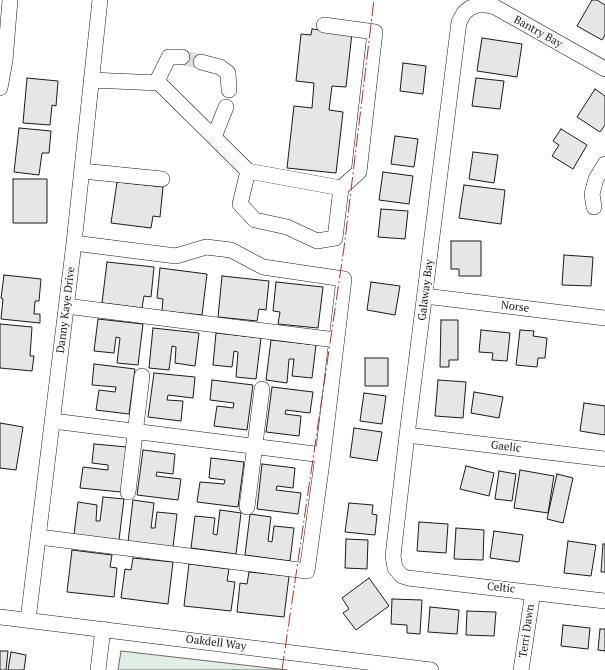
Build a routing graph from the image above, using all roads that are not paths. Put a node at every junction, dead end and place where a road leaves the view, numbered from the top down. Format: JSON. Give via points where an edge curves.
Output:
{"nodes":[{"id":1,"x":10,"y":0,"type":"edge"},
{"id":2,"x":100,"y":0,"type":"edge"},
{"id":3,"x":470,"y":8,"type":"joint"},
{"id":4,"x":324,"y":25,"type":"dead end"},
{"id":5,"x":182,"y":57,"type":"tunnel mouth"},
{"id":6,"x":202,"y":62,"type":"tunnel mouth"},
{"id":7,"x":605,"y":69,"type":"edge"},
{"id":8,"x":91,"y":80,"type":"junction"},
{"id":9,"x":156,"y":83,"type":"junction"},
{"id":10,"x":0,"y":87,"type":"edge"},
{"id":11,"x":229,"y":90,"type":"dead end"},
{"id":12,"x":226,"y":107,"type":"dead end"},
{"id":13,"x":214,"y":138,"type":"junction"},
{"id":14,"x":605,"y":164,"type":"edge"},
{"id":15,"x":82,"y":171,"type":"junction"},
{"id":16,"x":248,"y":171,"type":"junction"},
{"id":17,"x":162,"y":179,"type":"dead end"},
{"id":18,"x":341,"y":188,"type":"junction"},
{"id":19,"x":594,"y":207,"type":"dead end"},
{"id":20,"x":74,"y":243,"type":"junction"},
{"id":21,"x":425,"y":296,"type":"junction"},
{"id":22,"x":66,"y":306,"type":"junction"},
{"id":23,"x":605,"y":318,"type":"edge"},
{"id":24,"x":336,"y":340,"type":"junction"},
{"id":25,"x":142,"y":376,"type":"dead end"},
{"id":26,"x":262,"y":389,"type":"dead end"},
{"id":27,"x":52,"y":421,"type":"junction"},
{"id":28,"x":135,"y":431,"type":"junction"},
{"id":29,"x":407,"y":435,"type":"junction"},
{"id":30,"x":255,"y":446,"type":"junction"},
{"id":31,"x":323,"y":455,"type":"junction"},
{"id":32,"x":605,"y":459,"type":"edge"},
{"id":33,"x":128,"y":492,"type":"dead end"},
{"id":34,"x":247,"y":507,"type":"dead end"},
{"id":35,"x":39,"y":537,"type":"junction"},
{"id":36,"x":399,"y":573,"type":"joint"},
{"id":37,"x":532,"y":592,"type":"junction"},
{"id":38,"x":605,"y":600,"type":"edge"},
{"id":39,"x":0,"y":617,"type":"edge"},
{"id":40,"x":28,"y":620,"type":"junction"},
{"id":41,"x":103,"y":630,"type":"junction"},
{"id":42,"x":329,"y":663,"type":"edge"},
{"id":43,"x":98,"y":670,"type":"edge"},
{"id":44,"x":431,"y":670,"type":"edge"},
{"id":45,"x":521,"y":670,"type":"edge"}],
"edges":[{"from":1,"to":10,"type":"street"},
{"from":2,"to":8,"type":"street","name":"Danny Kaye Drive"},
{"from":3,"to":7,"type":"street","name":"Bantry Bay","via":[[478,5],[495,8]]},
{"from":3,"to":21,"type":"street","name":"Galaway Bay","via":[[459,22]]},
{"from":4,"to":18,"type":"street","via":[[375,32],[359,172]]},
{"from":5,"to":9,"type":"street","via":[[169,57]]},
{"from":6,"to":11,"type":"street","via":[[220,67],[228,73]]},
{"from":8,"to":9,"type":"street"},
{"from":8,"to":15,"type":"street","name":"Danny Kaye Drive"},
{"from":9,"to":13,"type":"street","via":[[159,83]]},
{"from":12,"to":13,"type":"street"},
{"from":13,"to":16,"type":"street"},
{"from":14,"to":19,"type":"street","via":[[592,194]]},
{"from":15,"to":17,"type":"street"},
{"from":15,"to":20,"type":"street","name":"Danny Kaye Drive"},
{"from":16,"to":18,"type":"street"},
{"from":16,"to":18,"type":"street","via":[[240,204],[255,220],[287,227],[317,241],[335,238]]},
{"from":20,"to":22,"type":"street","name":"Danny Kaye Drive"},
{"from":20,"to":24,"type":"street","via":[[176,256],[206,247],[231,250],[263,267],[344,278]]},
{"from":21,"to":23,"type":"street","name":"Norse"},
{"from":21,"to":29,"type":"street","name":"Galaway Bay"},
{"from":22,"to":24,"type":"street"},
{"from":22,"to":27,"type":"street","name":"Danny Kaye Drive"},
{"from":24,"to":31,"type":"street"},
{"from":25,"to":28,"type":"street"},
{"from":26,"to":30,"type":"street"},
{"from":27,"to":28,"type":"street"},
{"from":27,"to":35,"type":"street","name":"Danny Kaye Drive"},
{"from":28,"to":30,"type":"street"},
{"from":28,"to":33,"type":"street"},
{"from":29,"to":32,"type":"street","name":"Gaelic"},
{"from":29,"to":36,"type":"street","name":"Galaway Bay","via":[[394,545],[395,568]]},
{"from":30,"to":31,"type":"street"},
{"from":30,"to":34,"type":"street"},
{"from":31,"to":35,"type":"street","via":[[308,571]]},
{"from":35,"to":40,"type":"street","name":"Danny Kaye Drive"},
{"from":36,"to":37,"type":"street","name":"Celtic","via":[[408,578]]},
{"from":37,"to":38,"type":"street","name":"Celtic"},
{"from":37,"to":45,"type":"street","name":"Terri Dawn"},
{"from":39,"to":40,"type":"street","name":"Oakdell Way"},
{"from":40,"to":41,"type":"street","name":"Oakdell Way"},
{"from":41,"to":42,"type":"street","name":"Oakdell Way"},
{"from":41,"to":43,"type":"street"},
{"from":42,"to":44,"type":"street","name":"Oakdell Way"}]}
